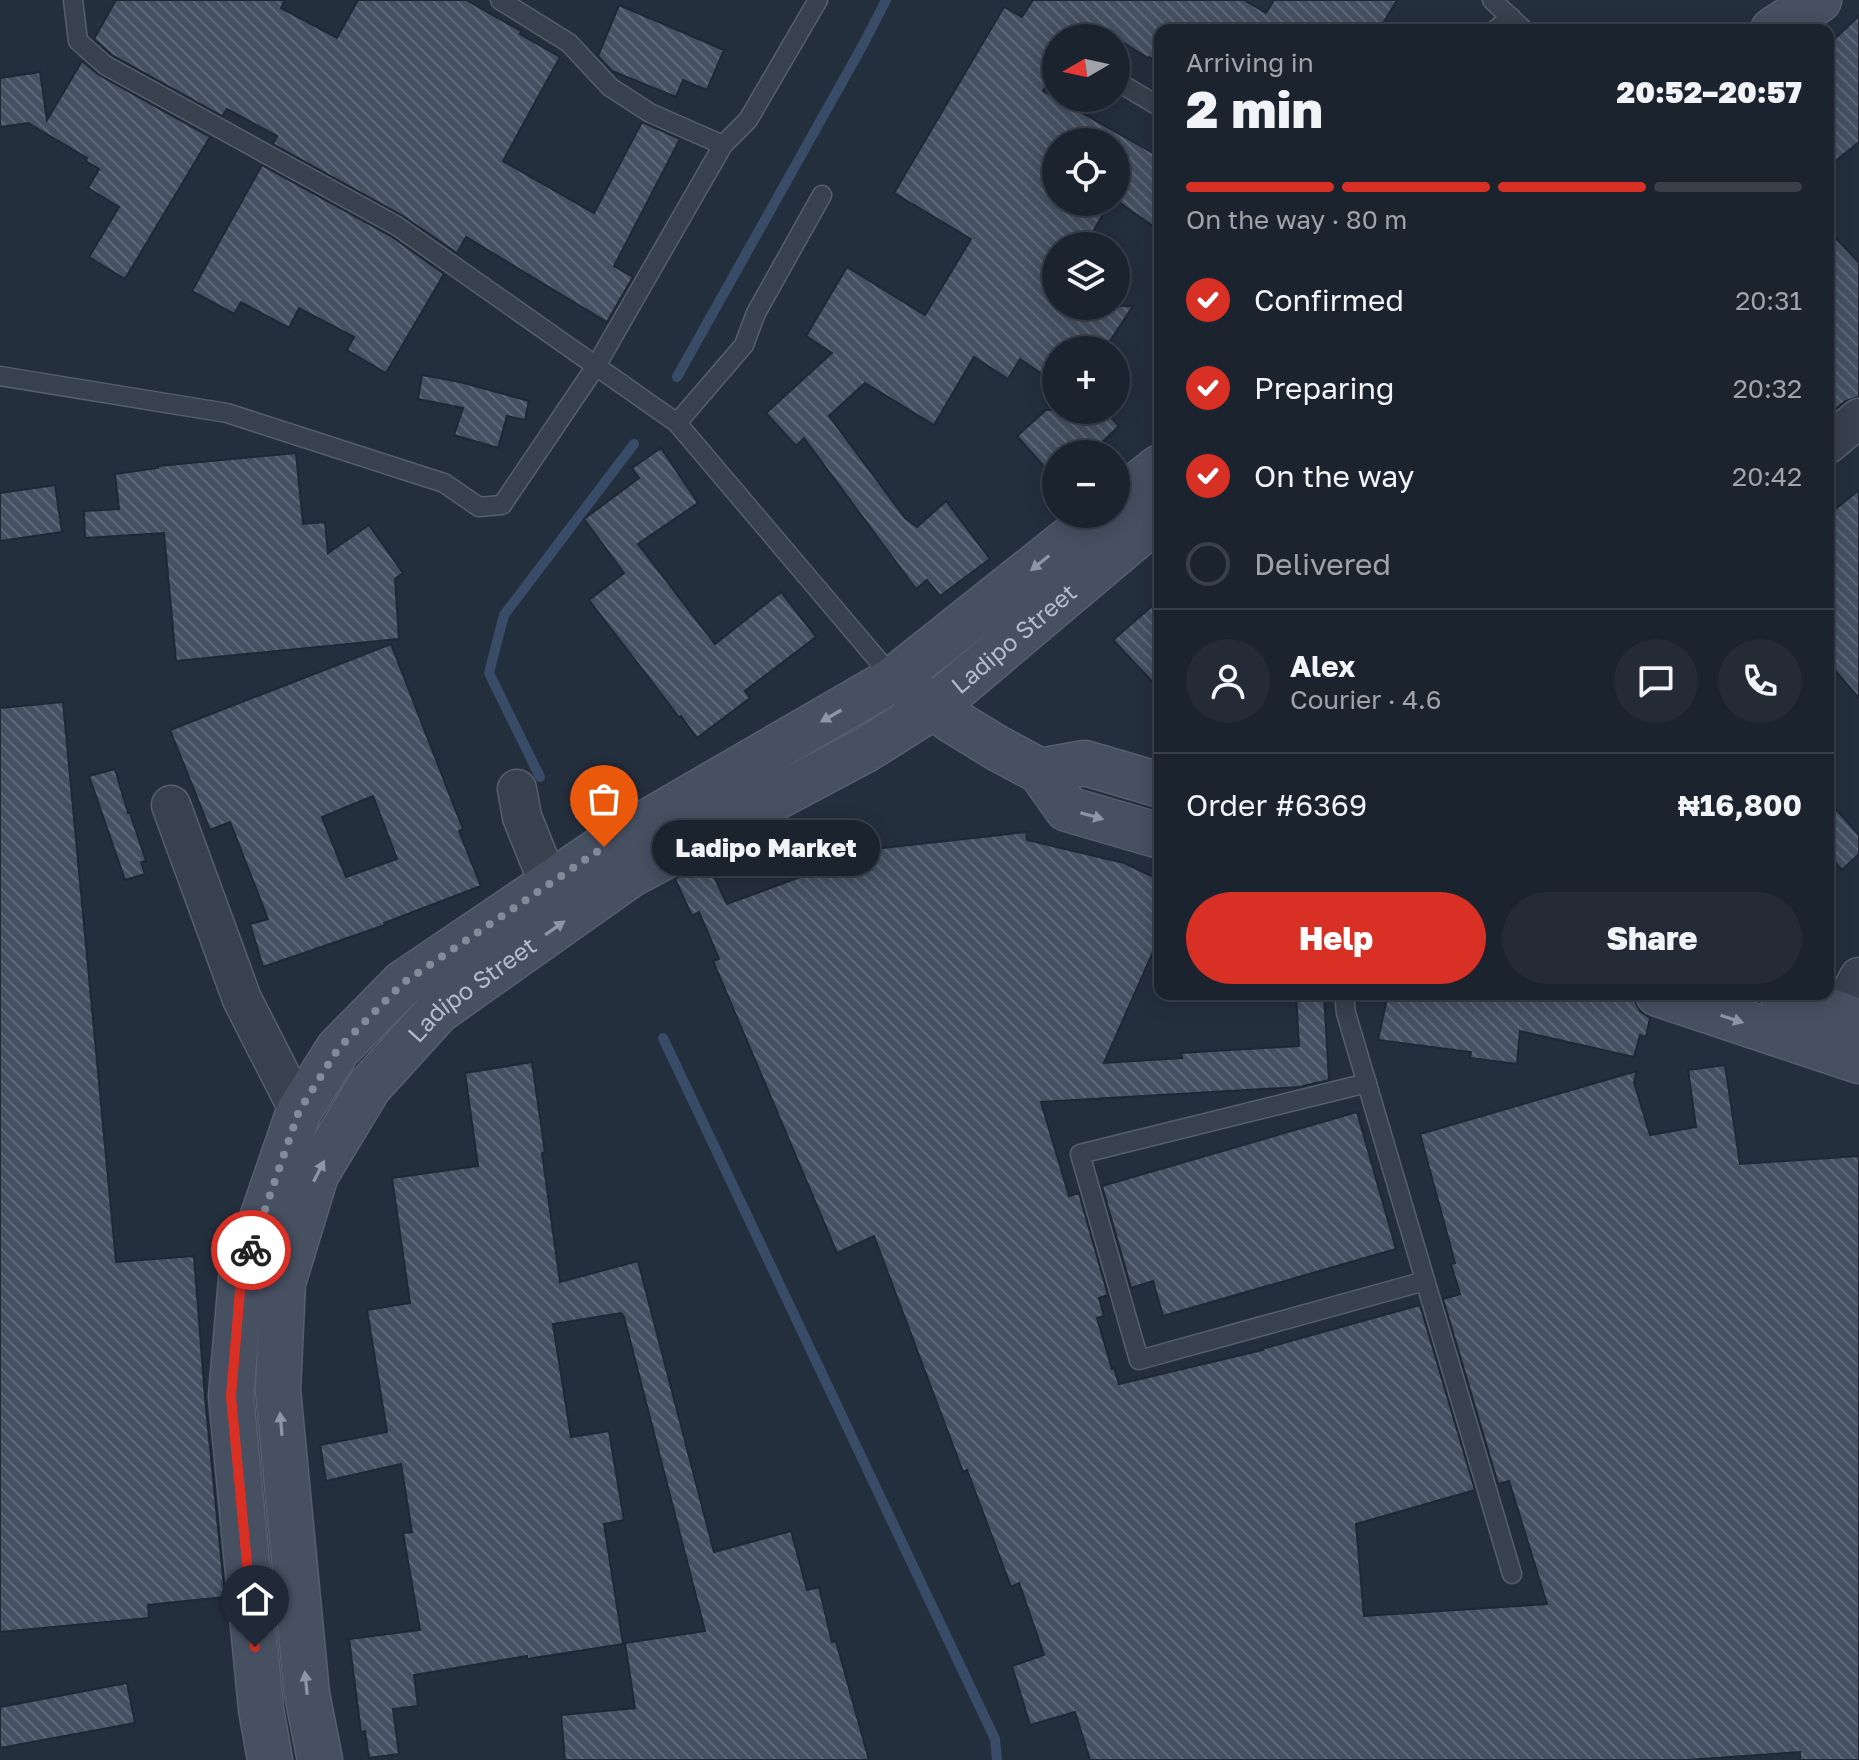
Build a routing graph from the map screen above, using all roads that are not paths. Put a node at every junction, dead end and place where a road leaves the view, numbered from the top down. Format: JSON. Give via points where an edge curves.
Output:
{"nodes":[{"id":1,"x":73,"y":0,"type":"edge"},
{"id":2,"x":500,"y":0,"type":"edge"},
{"id":3,"x":818,"y":0,"type":"edge"},
{"id":4,"x":1492,"y":0,"type":"edge"},
{"id":5,"x":1819,"y":0,"type":"edge"},
{"id":6,"x":1518,"y":24,"type":"edge"},
{"id":7,"x":1782,"y":24,"type":"edge"},
{"id":8,"x":1130,"y":89,"type":"edge"},
{"id":9,"x":1154,"y":103,"type":"edge"},
{"id":10,"x":723,"y":145,"type":"junction"},
{"id":11,"x":822,"y":195,"type":"dead end"},
{"id":12,"x":596,"y":366,"type":"junction"},
{"id":13,"x":0,"y":376,"type":"edge"},
{"id":14,"x":1859,"y":418,"type":"edge"},
{"id":15,"x":677,"y":423,"type":"junction"},
{"id":16,"x":1834,"y":439,"type":"edge"},
{"id":17,"x":1154,"y":472,"type":"edge"},
{"id":18,"x":1130,"y":491,"type":"edge"},
{"id":19,"x":1154,"y":521,"type":"edge"},
{"id":20,"x":1083,"y":528,"type":"edge"},
{"id":21,"x":894,"y":679,"type":"junction"},
{"id":22,"x":935,"y":706,"type":"junction"},
{"id":23,"x":1040,"y":771,"type":"junction"},
{"id":24,"x":1154,"y":783,"type":"edge"},
{"id":25,"x":517,"y":789,"type":"dead end"},
{"id":26,"x":171,"y":805,"type":"dead end"},
{"id":27,"x":1154,"y":834,"type":"edge"},
{"id":28,"x":549,"y":884,"type":"junction"},
{"id":29,"x":1859,"y":977,"type":"edge"},
{"id":30,"x":1345,"y":1000,"type":"edge"},
{"id":31,"x":1676,"y":1000,"type":"edge"},
{"id":32,"x":1799,"y":1000,"type":"edge"},
{"id":33,"x":1849,"y":1018,"type":"edge"},
{"id":34,"x":1859,"y":1061,"type":"edge"},
{"id":35,"x":1367,"y":1083,"type":"junction"},
{"id":36,"x":299,"y":1111,"type":"junction"},
{"id":37,"x":1425,"y":1281,"type":"junction"},
{"id":38,"x":1512,"y":1574,"type":"dead end"},
{"id":39,"x":270,"y":1760,"type":"edge"},
{"id":40,"x":320,"y":1760,"type":"edge"}],
"edges":[{"from":1,"to":12,"type":"lane","via":[[78,41],[105,65],[397,226]]},
{"from":2,"to":10,"type":"lane","via":[[569,43],[610,87],[650,113]]},
{"from":3,"to":10,"type":"lane","via":[[748,120]]},
{"from":4,"to":6,"type":"lane"},
{"from":5,"to":7,"type":"main road"},
{"from":8,"to":9,"type":"lane"},
{"from":10,"to":12,"type":"lane"},
{"from":11,"to":15,"type":"lane","via":[[756,313],[744,345]]},
{"from":12,"to":13,"type":"lane","via":[[502,505],[479,507],[444,483],[227,413]]},
{"from":12,"to":15,"type":"lane"},
{"from":14,"to":16,"type":"street"},
{"from":15,"to":21,"type":"lane"},
{"from":17,"to":18,"type":"main road"},
{"from":19,"to":22,"type":"main road","name":"Ladipo Street"},
{"from":20,"to":21,"type":"main road","name":"Ladipo Street","one_way":true},
{"from":21,"to":22,"type":"main road"},
{"from":21,"to":28,"type":"main road","name":"Ladipo Street","one_way":true},
{"from":22,"to":23,"type":"main road"},
{"from":40,"to":22,"type":"main road","name":"Ladipo Street","one_way":true,"via":[[307,1694],[278,1390],[283,1283],[316,1175],[369,1087],[438,1011],[630,875],[867,749]]},
{"from":23,"to":24,"type":"main road","via":[[1085,763]]},
{"from":23,"to":27,"type":"main road","one_way":true,"via":[[1067,809]]},
{"from":25,"to":28,"type":"street","via":[[522,817]]},
{"from":26,"to":36,"type":"street","via":[[242,999]]},
{"from":28,"to":36,"type":"main road","name":"Ladipo Street","via":[[403,983],[338,1049]]},
{"from":29,"to":33,"type":"street"},
{"from":30,"to":35,"type":"lane"},
{"from":31,"to":34,"type":"main road","one_way":true},
{"from":32,"to":33,"type":"main road"},
{"from":35,"to":37,"type":"lane"},
{"from":35,"to":37,"type":"lane","via":[[1080,1154],[1139,1360]]},
{"from":36,"to":39,"type":"main road","name":"Ladipo Street","via":[[241,1279],[231,1396]]},
{"from":37,"to":38,"type":"lane"}]}
